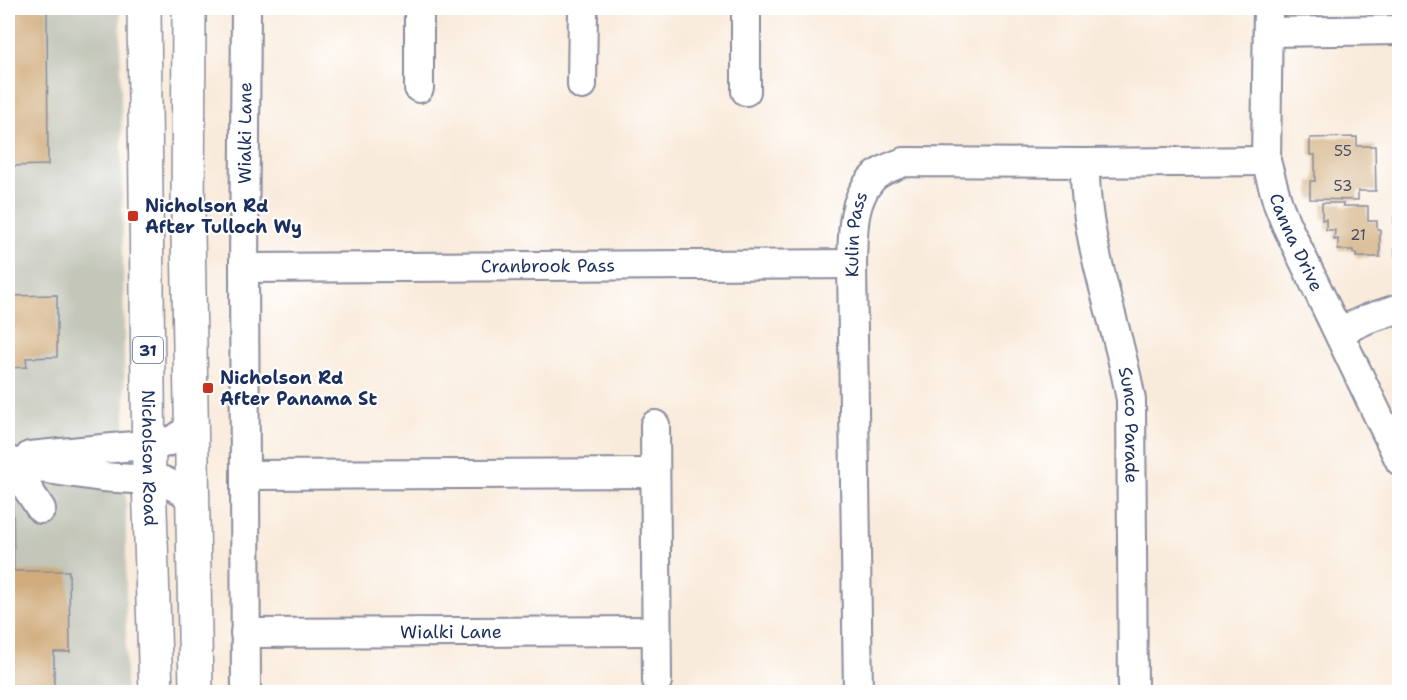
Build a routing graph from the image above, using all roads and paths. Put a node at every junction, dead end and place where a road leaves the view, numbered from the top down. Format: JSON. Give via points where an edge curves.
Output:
{"nodes":[{"id":1,"x":144,"y":8,"type":"edge"},
{"id":2,"x":189,"y":8,"type":"edge"},
{"id":3,"x":246,"y":8,"type":"edge"},
{"id":4,"x":419,"y":8,"type":"edge"},
{"id":5,"x":583,"y":8,"type":"edge"},
{"id":6,"x":746,"y":8,"type":"edge"},
{"id":7,"x":1268,"y":20,"type":"edge"},
{"id":8,"x":1400,"y":30,"type":"edge"},
{"id":9,"x":582,"y":85,"type":"dead end"},
{"id":10,"x":419,"y":88,"type":"dead end"},
{"id":11,"x":746,"y":91,"type":"dead end"},
{"id":12,"x":1266,"y":161,"type":"junction"},
{"id":13,"x":1084,"y":163,"type":"junction"},
{"id":14,"x":852,"y":264,"type":"junction"},
{"id":15,"x":244,"y":268,"type":"junction"},
{"id":16,"x":1400,"y":308,"type":"edge"},
{"id":17,"x":1339,"y":332,"type":"junction"},
{"id":18,"x":655,"y":425,"type":"dead end"},
{"id":19,"x":192,"y":426,"type":"junction"},
{"id":20,"x":149,"y":445,"type":"junction"},
{"id":21,"x":8,"y":461,"type":"edge"},
{"id":22,"x":1400,"y":461,"type":"edge"},
{"id":23,"x":654,"y":473,"type":"junction"},
{"id":24,"x":245,"y":475,"type":"junction"},
{"id":25,"x":149,"y":479,"type":"junction"},
{"id":26,"x":192,"y":502,"type":"junction"},
{"id":27,"x":41,"y":509,"type":"dead end"},
{"id":28,"x":656,"y":631,"type":"junction"},
{"id":29,"x":245,"y":633,"type":"junction"},
{"id":30,"x":657,"y":681,"type":"dead end"},
{"id":31,"x":246,"y":691,"type":"dead end"},
{"id":32,"x":156,"y":693,"type":"edge"},
{"id":33,"x":196,"y":693,"type":"edge"},
{"id":34,"x":858,"y":693,"type":"edge"},
{"id":35,"x":1133,"y":693,"type":"edge"}],
"edges":[{"from":1,"to":20,"type":"main road","name":"Nicholson Road","number":"31"},
{"from":2,"to":19,"type":"main road","number":"31"},
{"from":3,"to":15,"type":"street","name":"Wialki Lane"},
{"from":4,"to":10,"type":"street"},
{"from":5,"to":9,"type":"street"},
{"from":6,"to":11,"type":"street"},
{"from":7,"to":8,"type":"street"},
{"from":7,"to":12,"type":"street","name":"Canna Drive"},
{"from":12,"to":13,"type":"street","name":"Kulin Pass"},
{"from":12,"to":17,"type":"street","name":"Canna Drive","via":[[1286,224]]},
{"from":13,"to":14,"type":"street","name":"Kulin Pass","via":[[904,162],[888,168],[871,179],[859,199]]},
{"from":13,"to":35,"type":"street","name":"Sunco Parade","via":[[1092,230],[1131,400]]},
{"from":14,"to":15,"type":"street","name":"Cranbrook Pass"},
{"from":14,"to":34,"type":"street","name":"Kulin Pass"},
{"from":15,"to":24,"type":"street","name":"Wialki Lane"},
{"from":16,"to":17,"type":"street"},
{"from":17,"to":22,"type":"street","name":"Canna Drive"},
{"from":18,"to":23,"type":"street"},
{"from":19,"to":20,"type":"street","via":[[177,438]]},
{"from":19,"to":26,"type":"main road","number":"31"},
{"from":20,"to":21,"type":"street"},
{"from":20,"to":25,"type":"main road","name":"Nicholson Road","number":"31"},
{"from":21,"to":25,"type":"street","via":[[102,477]]},
{"from":21,"to":27,"type":"street"},
{"from":23,"to":24,"type":"street"},
{"from":23,"to":28,"type":"street"},
{"from":24,"to":29,"type":"street","name":"Wialki Lane"},
{"from":25,"to":26,"type":"street","via":[[174,486]]},
{"from":25,"to":32,"type":"main road","name":"Nicholson Road","number":"31"},
{"from":26,"to":33,"type":"main road","number":"31"},
{"from":28,"to":29,"type":"street","name":"Wialki Lane"},
{"from":28,"to":30,"type":"street"},
{"from":29,"to":31,"type":"street","name":"Wialki Lane"}]}
